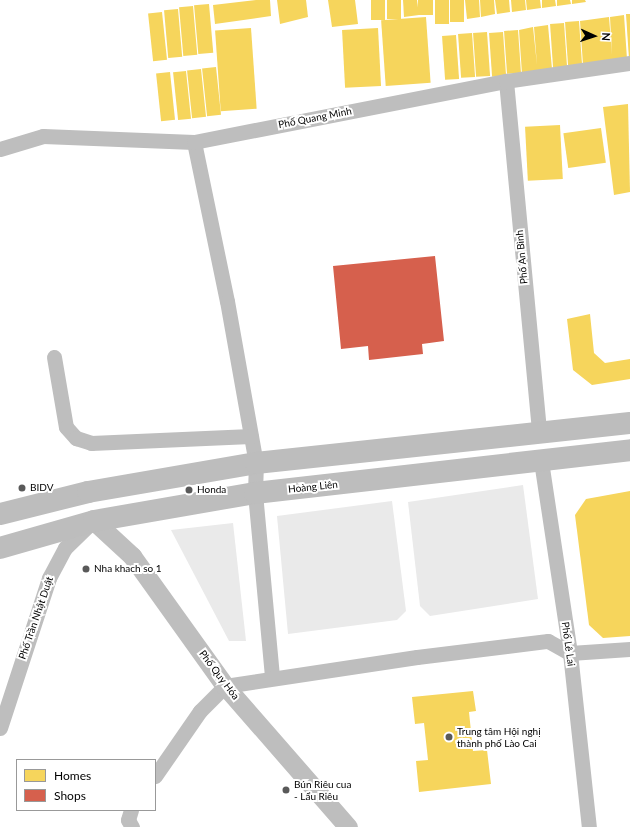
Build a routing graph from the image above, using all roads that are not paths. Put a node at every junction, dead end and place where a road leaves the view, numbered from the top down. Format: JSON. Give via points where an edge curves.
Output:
{"nodes":[{"id":1,"x":630,"y":63,"type":"edge"},
{"id":2,"x":506,"y":81,"type":"junction"},
{"id":3,"x":194,"y":142,"type":"junction"},
{"id":4,"x":0,"y":149,"type":"edge"},
{"id":5,"x":54,"y":357,"type":"dead end"},
{"id":6,"x":630,"y":423,"type":"edge"},
{"id":7,"x":538,"y":434,"type":"junction"},
{"id":8,"x":251,"y":436,"type":"junction"},
{"id":9,"x":630,"y":450,"type":"edge"},
{"id":10,"x":541,"y":461,"type":"junction"},
{"id":11,"x":256,"y":463,"type":"junction"},
{"id":12,"x":88,"y":492,"type":"junction"},
{"id":13,"x":255,"y":493,"type":"junction"},
{"id":14,"x":0,"y":514,"type":"edge"},
{"id":15,"x":94,"y":521,"type":"junction"},
{"id":16,"x":0,"y":548,"type":"edge"},
{"id":17,"x":630,"y":649,"type":"edge"},
{"id":18,"x":570,"y":653,"type":"junction"},
{"id":19,"x":272,"y":677,"type":"junction"},
{"id":20,"x":225,"y":686,"type":"junction"},
{"id":21,"x":0,"y":728,"type":"edge"},
{"id":22,"x":156,"y":775,"type":"edge"},
{"id":23,"x":131,"y":811,"type":"edge"},
{"id":24,"x":132,"y":827,"type":"edge"},
{"id":25,"x":348,"y":827,"type":"edge"},
{"id":26,"x":589,"y":827,"type":"edge"}],
"edges":[{"from":1,"to":2,"type":"street","name":"Phố Quang Minh"},
{"from":2,"to":3,"type":"street","name":"Phố Quang Minh"},
{"from":2,"to":7,"type":"street","name":"Phố An Bình"},
{"from":3,"to":4,"type":"street","name":"Phố Quang Minh","via":[[43,136]]},
{"from":3,"to":8,"type":"street"},
{"from":5,"to":8,"type":"street","via":[[66,427],[76,438],[91,443]]},
{"from":6,"to":7,"type":"main road"},
{"from":7,"to":10,"type":"main road"},
{"from":7,"to":11,"type":"main road"},
{"from":8,"to":11,"type":"street"},
{"from":9,"to":10,"type":"main road","name":"Hoàng Liên"},
{"from":10,"to":13,"type":"main road","name":"Hoàng Liên"},
{"from":10,"to":18,"type":"street","name":"Phố Lê Lai"},
{"from":11,"to":12,"type":"main road"},
{"from":11,"to":13,"type":"street"},
{"from":12,"to":14,"type":"main road"},
{"from":12,"to":15,"type":"main road"},
{"from":13,"to":15,"type":"main road","name":"Hoàng Liên"},
{"from":13,"to":19,"type":"street"},
{"from":15,"to":16,"type":"main road","name":"Hoàng Liên"},
{"from":15,"to":20,"type":"street","name":"Phố Quy Hóa","via":[[118,540],[146,573]]},
{"from":15,"to":21,"type":"street","name":"Phố Trần Nhật Duật","via":[[65,548],[56,562]]},
{"from":17,"to":18,"type":"street"},
{"from":18,"to":19,"type":"street","via":[[548,641]]},
{"from":18,"to":26,"type":"street","name":"Phố Lê Lai"},
{"from":19,"to":20,"type":"street"},
{"from":20,"to":22,"type":"street","via":[[200,711]]},
{"from":20,"to":25,"type":"street","name":"Phố Quy Hóa"},
{"from":23,"to":24,"type":"street","via":[[128,820]]}]}
